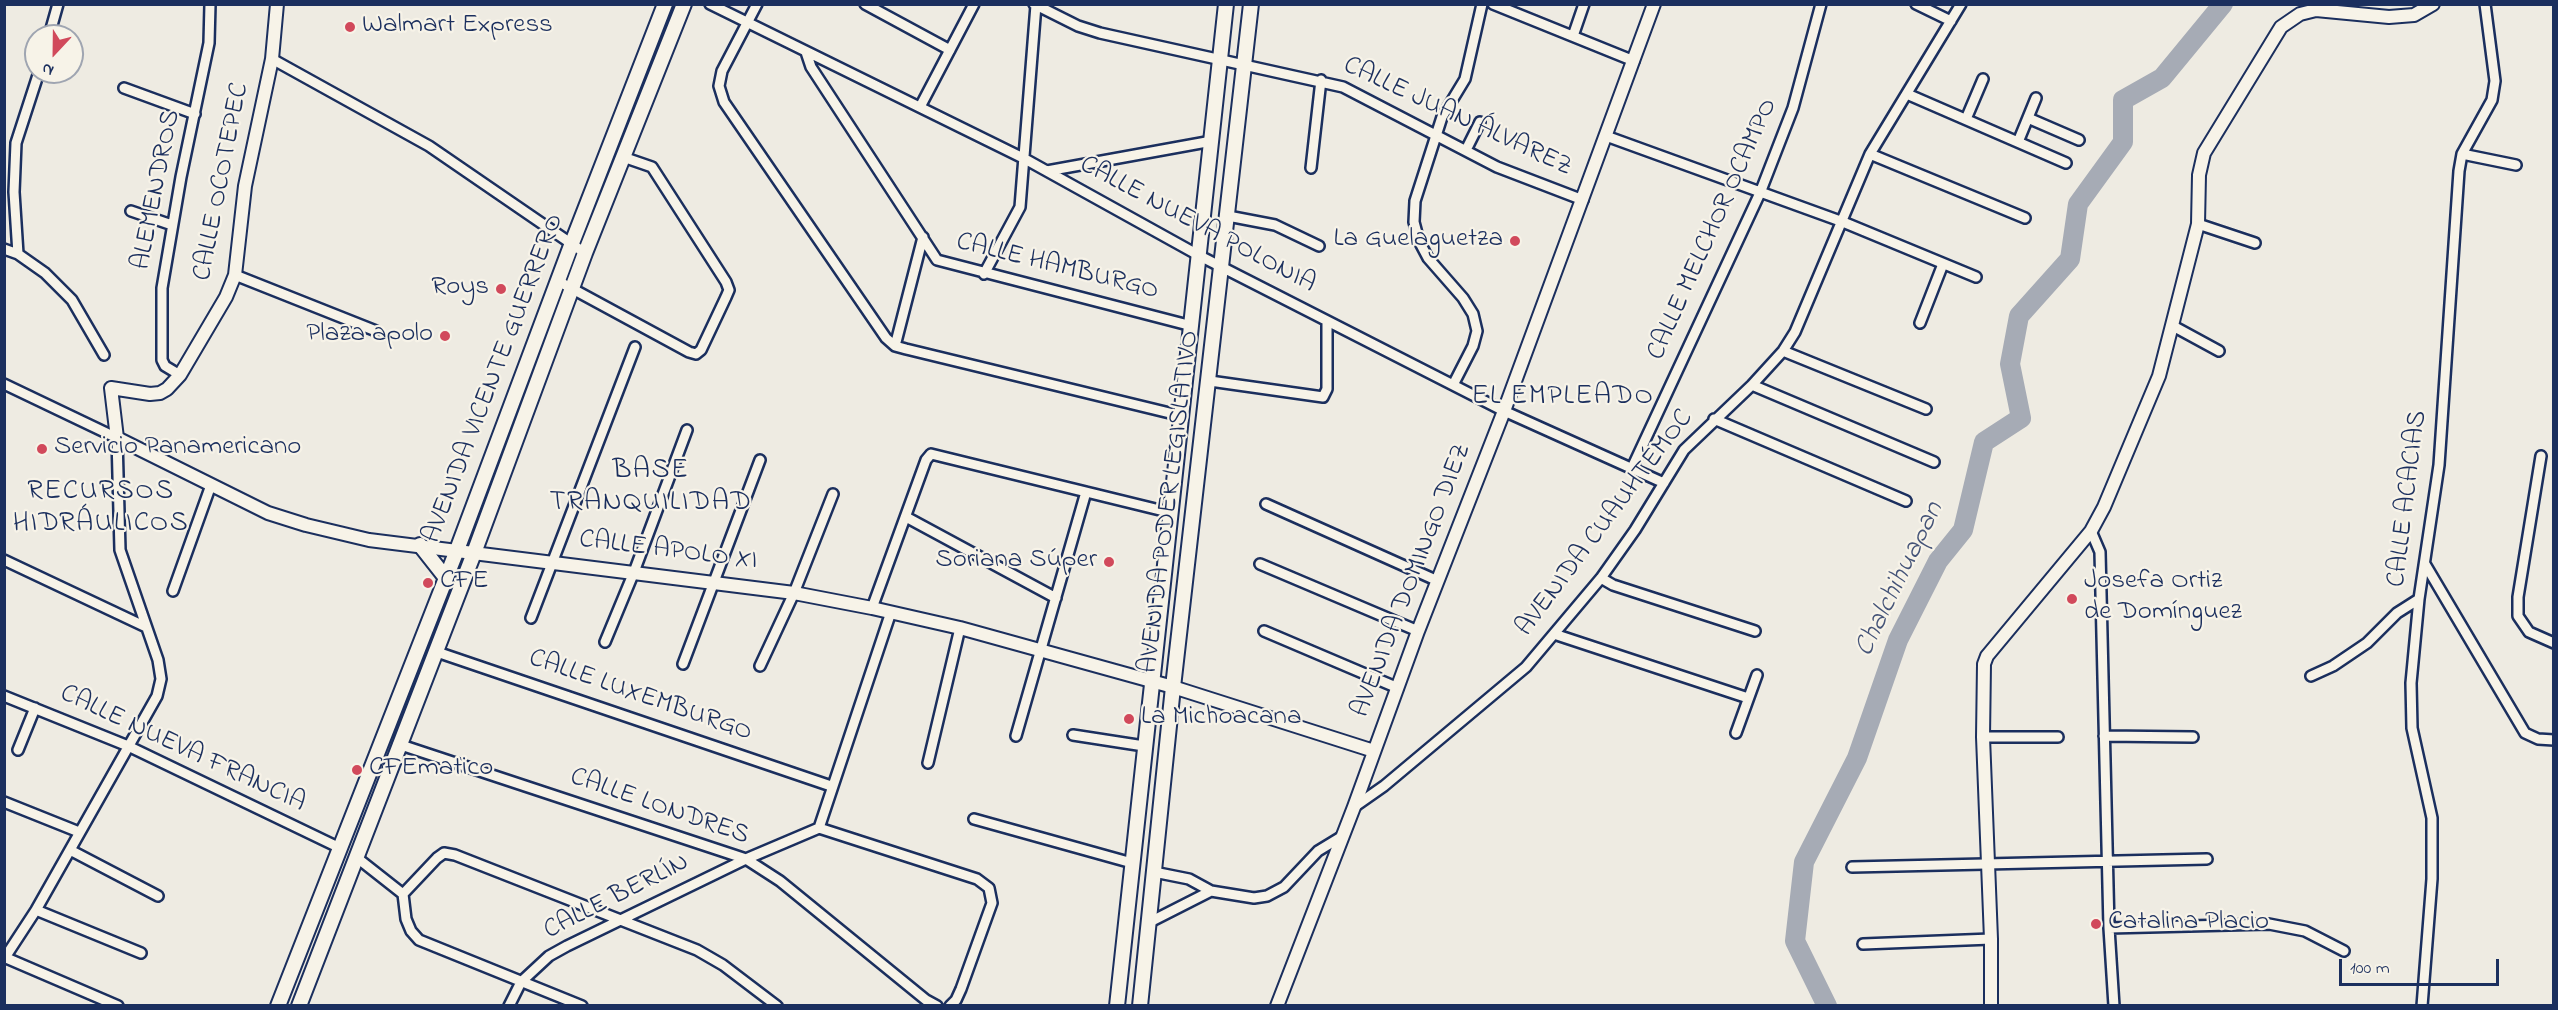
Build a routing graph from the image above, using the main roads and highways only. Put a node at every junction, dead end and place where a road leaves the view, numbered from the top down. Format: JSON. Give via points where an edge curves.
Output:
{"nodes":[{"id":1,"x":665,"y":4,"type":"edge"},
{"id":2,"x":684,"y":4,"type":"edge"},
{"id":3,"x":1226,"y":4,"type":"edge"},
{"id":4,"x":1251,"y":4,"type":"edge"},
{"id":5,"x":420,"y":545,"type":"road end"},
{"id":6,"x":446,"y":578,"type":"junction"},
{"id":7,"x":303,"y":1004,"type":"edge"},
{"id":8,"x":278,"y":1005,"type":"edge"},
{"id":9,"x":1117,"y":1005,"type":"edge"},
{"id":10,"x":1140,"y":1005,"type":"edge"}],
"edges":[{"from":1,"to":6,"type":"main road","name":"AVENIDA VICENTE GUERRERO"},
{"from":2,"to":7,"type":"main road","name":"AVENIDA VICENTE GUERRERO","via":[[585,253]]},
{"from":3,"to":9,"type":"main road","name":"AVENIDA PODER LEGISLATIVO"},
{"from":4,"to":10,"type":"main road","name":"AVENIDA PODER LEGISLATIVO"},
{"from":5,"to":6,"type":"main road"},
{"from":6,"to":8,"type":"main road","name":"AVENIDA VICENTE GUERRERO"}]}
